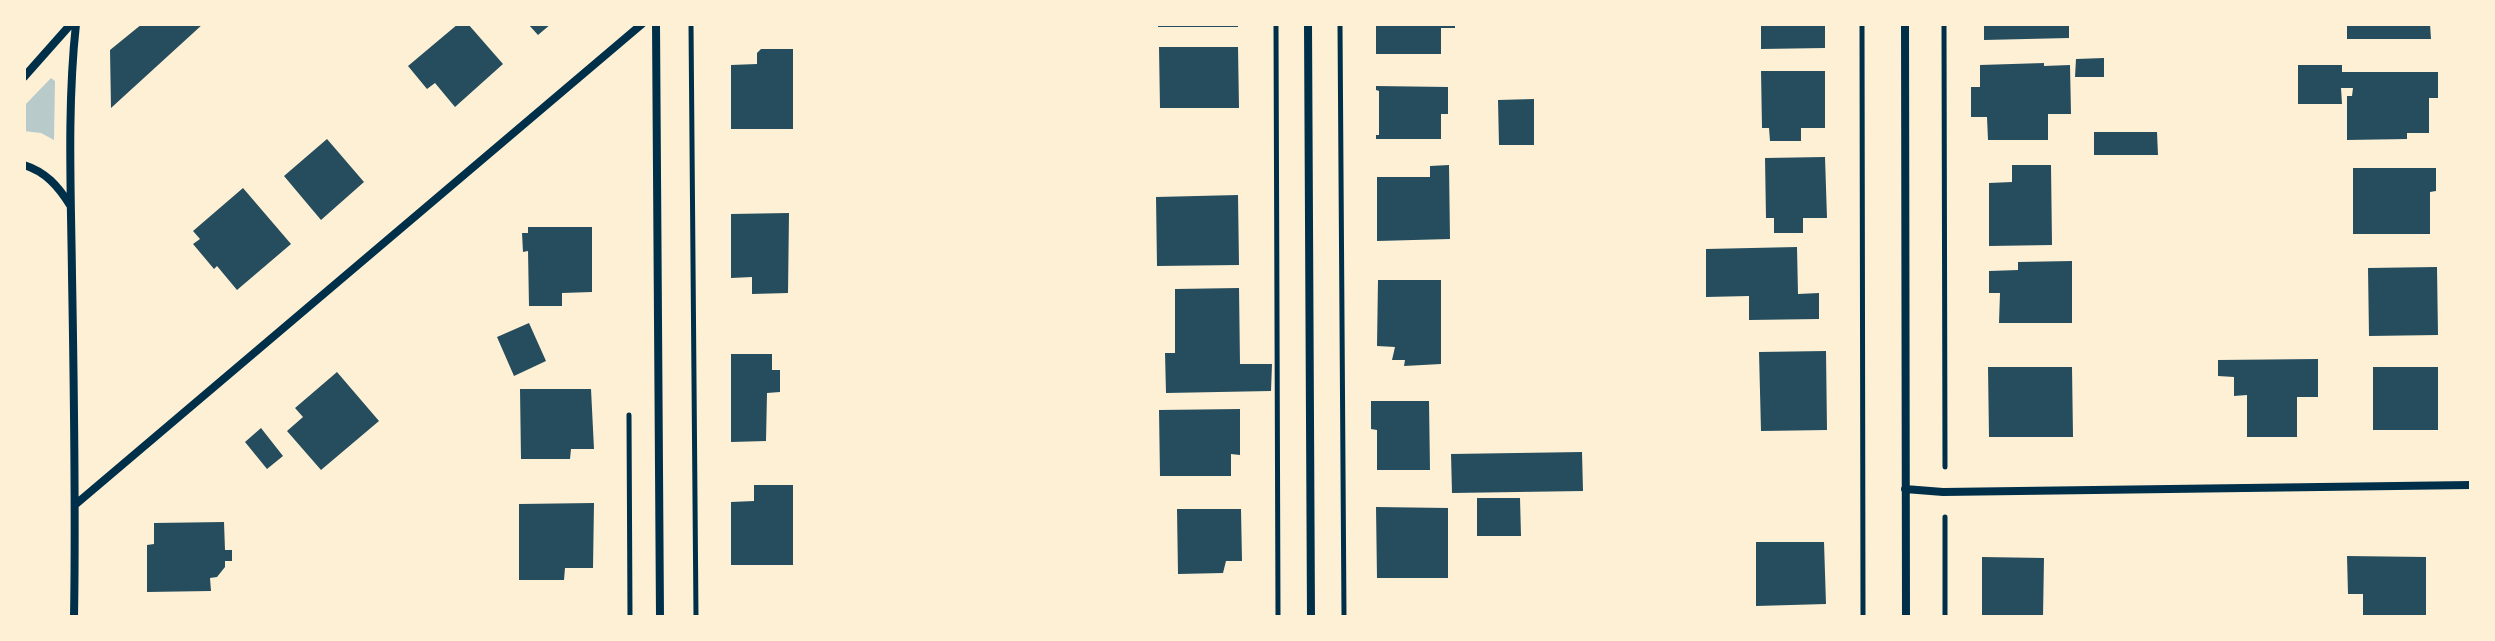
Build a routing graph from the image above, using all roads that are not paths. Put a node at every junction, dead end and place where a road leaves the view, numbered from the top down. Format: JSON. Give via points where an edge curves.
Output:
{"nodes":[{"id":1,"x":73,"y":24,"type":"edge"},
{"id":2,"x":642,"y":24,"type":"edge"},
{"id":3,"x":656,"y":24,"type":"edge"},
{"id":4,"x":1308,"y":24,"type":"edge"},
{"id":5,"x":1905,"y":24,"type":"edge"},
{"id":6,"x":24,"y":77,"type":"edge"},
{"id":7,"x":24,"y":165,"type":"edge"},
{"id":8,"x":71,"y":206,"type":"junction"},
{"id":9,"x":2471,"y":485,"type":"edge"},
{"id":10,"x":1905,"y":489,"type":"junction"},
{"id":11,"x":76,"y":504,"type":"junction"},
{"id":12,"x":74,"y":617,"type":"edge"},
{"id":13,"x":660,"y":617,"type":"edge"},
{"id":14,"x":1311,"y":617,"type":"edge"},
{"id":15,"x":1906,"y":617,"type":"edge"}],
"edges":[{"from":1,"to":6,"type":"street"},
{"from":1,"to":8,"type":"street"},
{"from":2,"to":11,"type":"street"},
{"from":3,"to":13,"type":"street"},
{"from":4,"to":14,"type":"street"},
{"from":5,"to":10,"type":"street"},
{"from":7,"to":8,"type":"street","via":[[57,184]]},
{"from":8,"to":11,"type":"street"},
{"from":9,"to":10,"type":"street"},
{"from":10,"to":15,"type":"street"},
{"from":11,"to":12,"type":"street"}]}
